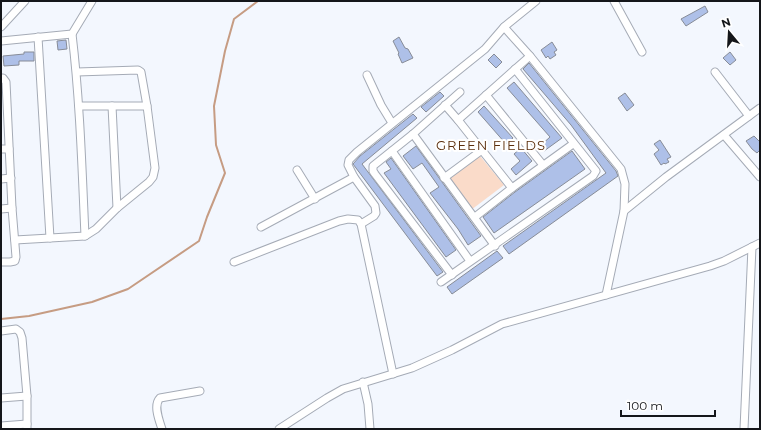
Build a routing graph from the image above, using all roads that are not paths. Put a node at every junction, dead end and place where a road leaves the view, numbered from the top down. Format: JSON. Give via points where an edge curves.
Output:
{"nodes":[{"id":1,"x":25,"y":1,"type":"edge"},
{"id":2,"x":92,"y":1,"type":"edge"},
{"id":3,"x":536,"y":1,"type":"edge"},
{"id":4,"x":614,"y":1,"type":"edge"},
{"id":5,"x":1,"y":26,"type":"edge"},
{"id":6,"x":504,"y":27,"type":"junction"},
{"id":7,"x":72,"y":34,"type":"junction"},
{"id":8,"x":38,"y":38,"type":"junction"},
{"id":9,"x":1,"y":41,"type":"edge"},
{"id":10,"x":642,"y":52,"type":"dead end"},
{"id":11,"x":530,"y":56,"type":"junction"},
{"id":12,"x":515,"y":69,"type":"junction"},
{"id":13,"x":76,"y":72,"type":"junction"},
{"id":14,"x":714,"y":72,"type":"dead end"},
{"id":15,"x":367,"y":75,"type":"dead end"},
{"id":16,"x":1,"y":78,"type":"edge"},
{"id":17,"x":460,"y":92,"type":"dead end"},
{"id":18,"x":486,"y":95,"type":"junction"},
{"id":19,"x":445,"y":105,"type":"junction"},
{"id":20,"x":79,"y":106,"type":"junction"},
{"id":21,"x":112,"y":106,"type":"junction"},
{"id":22,"x":148,"y":106,"type":"junction"},
{"id":23,"x":760,"y":108,"type":"edge"},
{"id":24,"x":4,"y":113,"type":"edge"},
{"id":25,"x":749,"y":116,"type":"junction"},
{"id":26,"x":458,"y":120,"type":"junction"},
{"id":27,"x":392,"y":123,"type":"junction"},
{"id":28,"x":412,"y":134,"type":"junction"},
{"id":29,"x":724,"y":134,"type":"junction"},
{"id":30,"x":573,"y":144,"type":"junction"},
{"id":31,"x":9,"y":149,"type":"junction"},
{"id":32,"x":1,"y":150,"type":"edge"},
{"id":33,"x":482,"y":150,"type":"junction"},
{"id":34,"x":392,"y":151,"type":"junction"},
{"id":35,"x":544,"y":165,"type":"junction"},
{"id":36,"x":297,"y":170,"type":"dead end"},
{"id":37,"x":354,"y":177,"type":"junction"},
{"id":38,"x":760,"y":177,"type":"edge"},
{"id":39,"x":11,"y":178,"type":"junction"},
{"id":40,"x":444,"y":178,"type":"junction"},
{"id":41,"x":1,"y":179,"type":"edge"},
{"id":42,"x":512,"y":188,"type":"junction"},
{"id":43,"x":315,"y":199,"type":"junction"},
{"id":44,"x":12,"y":208,"type":"junction"},
{"id":45,"x":117,"y":208,"type":"junction"},
{"id":46,"x":1,"y":209,"type":"edge"},
{"id":47,"x":624,"y":211,"type":"junction"},
{"id":48,"x":475,"y":217,"type":"junction"},
{"id":49,"x":361,"y":224,"type":"junction"},
{"id":50,"x":261,"y":227,"type":"dead end"},
{"id":51,"x":85,"y":236,"type":"junction"},
{"id":52,"x":50,"y":238,"type":"junction"},
{"id":53,"x":15,"y":240,"type":"junction"},
{"id":54,"x":760,"y":243,"type":"edge"},
{"id":55,"x":495,"y":246,"type":"junction"},
{"id":56,"x":752,"y":247,"type":"junction"},
{"id":57,"x":470,"y":261,"type":"junction"},
{"id":58,"x":1,"y":262,"type":"edge"},
{"id":59,"x":234,"y":262,"type":"dead end"},
{"id":60,"x":452,"y":275,"type":"junction"},
{"id":61,"x":441,"y":282,"type":"dead end"},
{"id":62,"x":606,"y":295,"type":"junction"},
{"id":63,"x":1,"y":331,"type":"edge"},
{"id":64,"x":394,"y":374,"type":"junction"},
{"id":65,"x":363,"y":382,"type":"junction"},
{"id":66,"x":200,"y":391,"type":"dead end"},
{"id":67,"x":27,"y":396,"type":"junction"},
{"id":68,"x":1,"y":398,"type":"edge"},
{"id":69,"x":1,"y":426,"type":"edge"},
{"id":70,"x":27,"y":426,"type":"edge"},
{"id":71,"x":162,"y":429,"type":"edge"},
{"id":72,"x":279,"y":429,"type":"edge"},
{"id":73,"x":370,"y":429,"type":"edge"},
{"id":74,"x":744,"y":429,"type":"edge"}],
"edges":[{"from":1,"to":5,"type":"street"},
{"from":2,"to":7,"type":"street"},
{"from":3,"to":6,"type":"street"},
{"from":4,"to":10,"type":"street"},
{"from":6,"to":11,"type":"street"},
{"from":6,"to":27,"type":"street","via":[[486,49]]},
{"from":7,"to":8,"type":"street"},
{"from":7,"to":13,"type":"street"},
{"from":8,"to":9,"type":"street"},
{"from":8,"to":52,"type":"street"},
{"from":11,"to":12,"type":"street"},
{"from":11,"to":47,"type":"street","via":[[621,169],[625,184]]},
{"from":12,"to":18,"type":"street"},
{"from":12,"to":30,"type":"street"},
{"from":13,"to":20,"type":"street"},
{"from":13,"to":22,"type":"street","via":[[138,70],[143,76]]},
{"from":14,"to":25,"type":"street"},
{"from":15,"to":27,"type":"street"},
{"from":16,"to":24,"type":"street","via":[[6,82]]},
{"from":17,"to":19,"type":"street"},
{"from":18,"to":26,"type":"street"},
{"from":18,"to":35,"type":"street"},
{"from":19,"to":26,"type":"street"},
{"from":19,"to":28,"type":"street"},
{"from":20,"to":21,"type":"street"},
{"from":20,"to":51,"type":"street"},
{"from":21,"to":22,"type":"street"},
{"from":21,"to":45,"type":"street"},
{"from":22,"to":45,"type":"street","via":[[154,172],[149,182]]},
{"from":23,"to":25,"type":"street"},
{"from":24,"to":31,"type":"street"},
{"from":25,"to":29,"type":"street"},
{"from":26,"to":33,"type":"street"},
{"from":27,"to":37,"type":"street","via":[[349,160],[348,165]]},
{"from":28,"to":34,"type":"street"},
{"from":28,"to":40,"type":"street"},
{"from":29,"to":38,"type":"street"},
{"from":29,"to":47,"type":"street"},
{"from":30,"to":35,"type":"street"},
{"from":30,"to":55,"type":"street","via":[[596,171],[593,176]]},
{"from":31,"to":32,"type":"street"},
{"from":31,"to":39,"type":"street"},
{"from":33,"to":40,"type":"street"},
{"from":33,"to":42,"type":"street"},
{"from":34,"to":57,"type":"street"},
{"from":34,"to":60,"type":"street","via":[[373,166],[373,171]]},
{"from":35,"to":42,"type":"street"},
{"from":36,"to":43,"type":"street"},
{"from":37,"to":43,"type":"street"},
{"from":37,"to":49,"type":"street","via":[[376,210],[374,216]]},
{"from":39,"to":41,"type":"street"},
{"from":39,"to":44,"type":"street"},
{"from":40,"to":48,"type":"street"},
{"from":42,"to":48,"type":"street"},
{"from":43,"to":50,"type":"street"},
{"from":44,"to":46,"type":"street"},
{"from":44,"to":53,"type":"street"},
{"from":45,"to":51,"type":"street"},
{"from":47,"to":62,"type":"street"},
{"from":48,"to":55,"type":"street"},
{"from":49,"to":59,"type":"street","via":[[355,219],[340,221]]},
{"from":49,"to":64,"type":"street"},
{"from":51,"to":52,"type":"street"},
{"from":52,"to":53,"type":"street"},
{"from":53,"to":58,"type":"street","via":[[15,261]]},
{"from":54,"to":56,"type":"street"},
{"from":55,"to":57,"type":"street"},
{"from":56,"to":62,"type":"street","via":[[710,266]]},
{"from":56,"to":74,"type":"street"},
{"from":57,"to":60,"type":"street"},
{"from":60,"to":61,"type":"street"},
{"from":62,"to":64,"type":"street","via":[[502,324],[452,350]]},
{"from":63,"to":67,"type":"street","via":[[16,329],[20,332]]},
{"from":64,"to":65,"type":"street"},
{"from":65,"to":72,"type":"street","via":[[336,393]]},
{"from":65,"to":73,"type":"street"},
{"from":66,"to":71,"type":"street","via":[[160,398],[157,401]]},
{"from":67,"to":68,"type":"street"},
{"from":67,"to":70,"type":"street"},
{"from":69,"to":70,"type":"street"}]}
